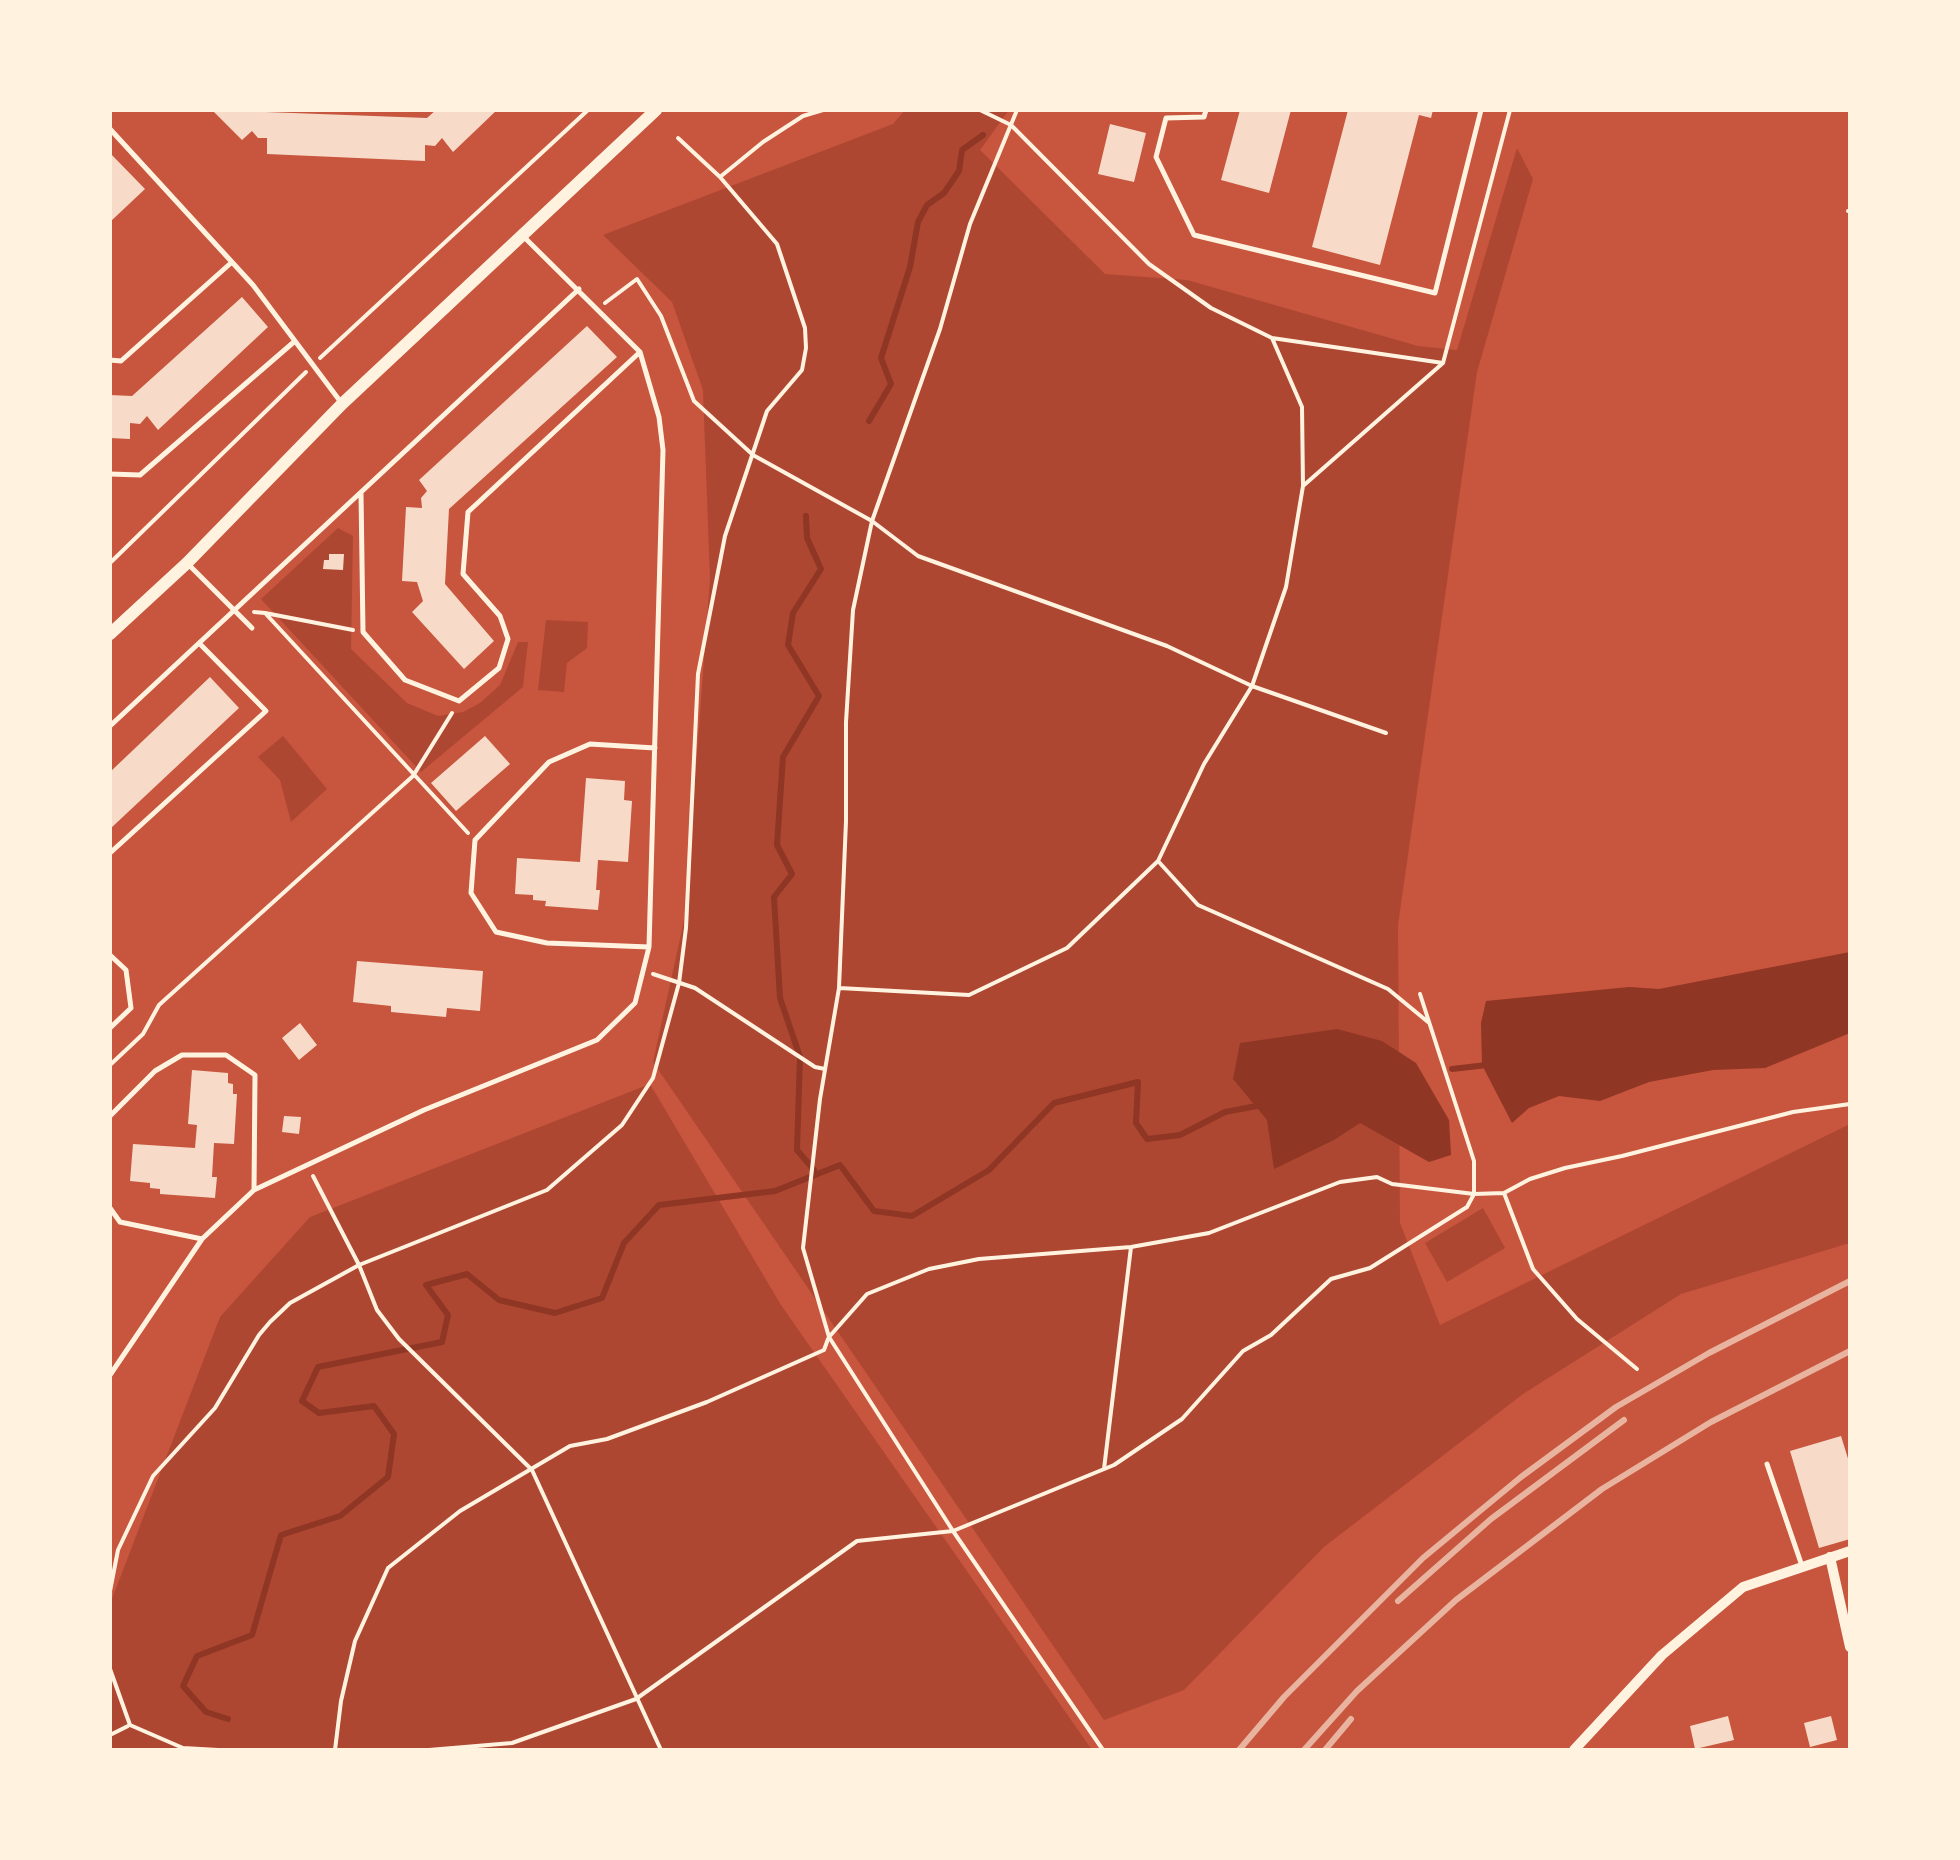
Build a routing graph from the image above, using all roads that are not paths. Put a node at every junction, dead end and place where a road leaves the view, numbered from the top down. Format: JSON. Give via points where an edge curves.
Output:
{"nodes":[{"id":1,"x":1206,"y":110,"type":"edge"},
{"id":2,"x":1481,"y":110,"type":"edge"},
{"id":3,"x":654,"y":111,"type":"edge"},
{"id":4,"x":110,"y":129,"type":"edge"},
{"id":5,"x":522,"y":235,"type":"junction"},
{"id":6,"x":232,"y":262,"type":"junction"},
{"id":7,"x":580,"y":289,"type":"junction"},
{"id":8,"x":295,"y":341,"type":"junction"},
{"id":9,"x":640,"y":352,"type":"junction"},
{"id":10,"x":110,"y":360,"type":"edge"},
{"id":11,"x":342,"y":404,"type":"junction"},
{"id":12,"x":110,"y":474,"type":"edge"},
{"id":13,"x":361,"y":493,"type":"junction"},
{"id":14,"x":187,"y":563,"type":"junction"},
{"id":15,"x":236,"y":608,"type":"junction"},
{"id":16,"x":252,"y":628,"type":"dead end"},
{"id":17,"x":110,"y":634,"type":"edge"},
{"id":18,"x":200,"y":644,"type":"junction"},
{"id":19,"x":110,"y":726,"type":"edge"},
{"id":20,"x":655,"y":748,"type":"junction"},
{"id":21,"x":110,"y":853,"type":"edge"},
{"id":22,"x":649,"y":948,"type":"junction"},
{"id":23,"x":110,"y":955,"type":"edge"},
{"id":24,"x":110,"y":1028,"type":"edge"},
{"id":25,"x":110,"y":1116,"type":"edge"},
{"id":26,"x":254,"y":1190,"type":"junction"},
{"id":27,"x":110,"y":1208,"type":"edge"},
{"id":28,"x":202,"y":1238,"type":"junction"},
{"id":29,"x":110,"y":1375,"type":"edge"},
{"id":30,"x":1767,"y":1464,"type":"dead end"},
{"id":31,"x":1850,"y":1551,"type":"edge"},
{"id":32,"x":1830,"y":1557,"type":"junction"},
{"id":33,"x":1802,"y":1566,"type":"junction"},
{"id":34,"x":1850,"y":1648,"type":"edge"},
{"id":35,"x":1574,"y":1750,"type":"edge"}],
"edges":[{"from":1,"to":2,"type":"lane","via":[[1204,117],[1166,118],[1156,158],[1194,235],[1435,293]]},
{"from":3,"to":5,"type":"street"},
{"from":4,"to":6,"type":"lane"},
{"from":5,"to":7,"type":"lane"},
{"from":5,"to":11,"type":"street"},
{"from":6,"to":8,"type":"lane"},
{"from":6,"to":10,"type":"lane","via":[[122,360]]},
{"from":7,"to":9,"type":"lane"},
{"from":7,"to":13,"type":"lane"},
{"from":8,"to":11,"type":"lane"},
{"from":8,"to":12,"type":"lane","via":[[140,475]]},
{"from":9,"to":13,"type":"lane","via":[[468,512],[464,574],[500,616],[508,640],[499,668],[459,702],[405,680],[363,632]]},
{"from":9,"to":20,"type":"lane","via":[[663,450]]},
{"from":11,"to":14,"type":"street"},
{"from":13,"to":15,"type":"lane"},
{"from":14,"to":15,"type":"lane"},
{"from":14,"to":17,"type":"street"},
{"from":15,"to":16,"type":"lane"},
{"from":15,"to":18,"type":"lane"},
{"from":18,"to":19,"type":"lane"},
{"from":18,"to":21,"type":"lane","via":[[266,711]]},
{"from":20,"to":22,"type":"lane"},
{"from":20,"to":22,"type":"lane","via":[[590,744],[548,762],[475,840],[471,893],[496,932],[548,943]]},
{"from":22,"to":26,"type":"lane","via":[[635,1004],[597,1040],[424,1110]]},
{"from":23,"to":24,"type":"lane","via":[[126,970],[130,1008]]},
{"from":25,"to":26,"type":"lane","via":[[155,1071],[182,1055],[226,1055],[255,1075]]},
{"from":26,"to":28,"type":"lane"},
{"from":27,"to":28,"type":"lane","via":[[120,1222]]},
{"from":28,"to":29,"type":"lane"},
{"from":30,"to":33,"type":"lane"},
{"from":31,"to":32,"type":"street"},
{"from":32,"to":33,"type":"street"},
{"from":32,"to":34,"type":"street"},
{"from":33,"to":35,"type":"street","via":[[1743,1587],[1662,1655]]}]}
